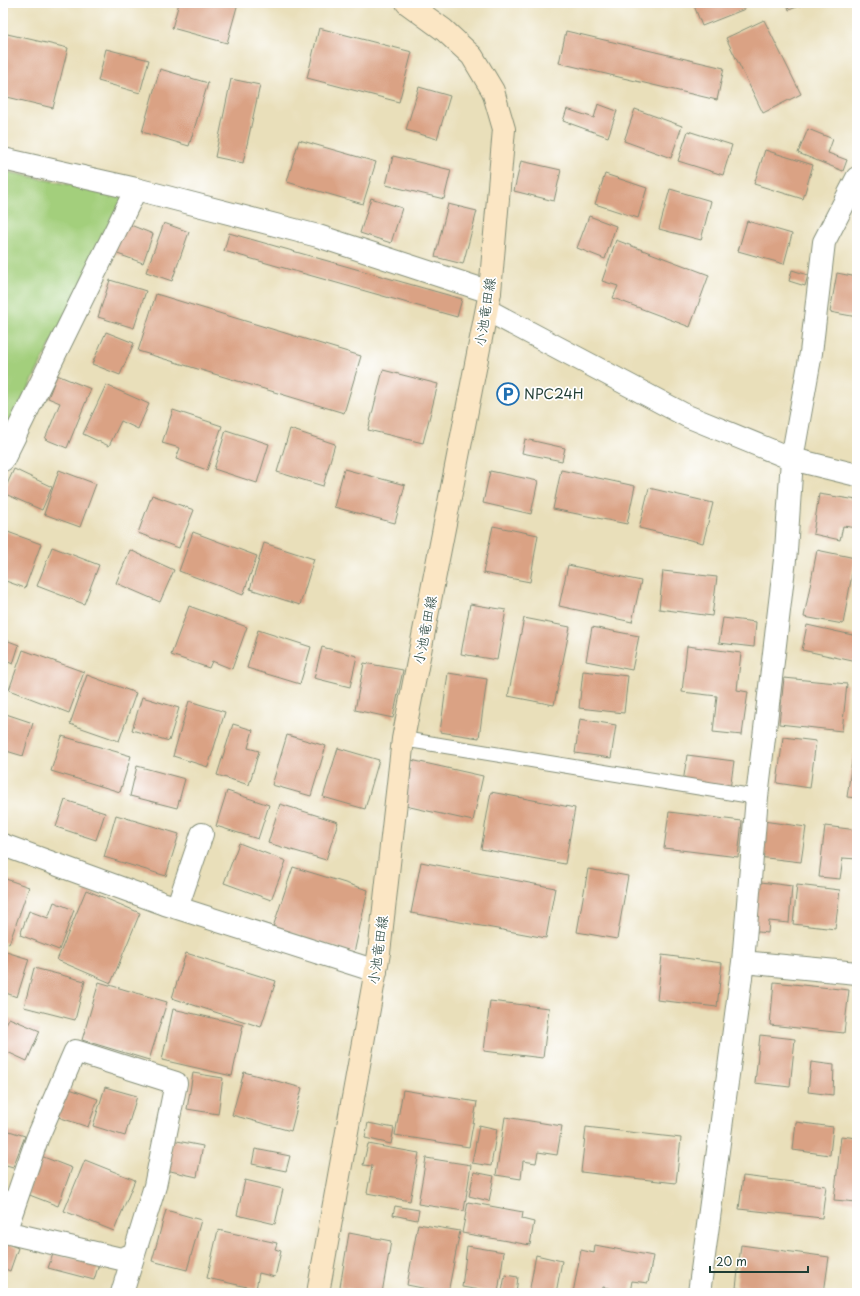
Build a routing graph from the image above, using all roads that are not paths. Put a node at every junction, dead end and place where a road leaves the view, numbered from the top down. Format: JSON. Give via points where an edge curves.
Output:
{"nodes":[{"id":1,"x":407,"y":3,"type":"edge"},
{"id":2,"x":3,"y":159,"type":"edge"},
{"id":3,"x":857,"y":178,"type":"edge"},
{"id":4,"x":136,"y":189,"type":"junction"},
{"id":5,"x":489,"y":301,"type":"junction"},
{"id":6,"x":3,"y":460,"type":"edge"},
{"id":7,"x":792,"y":460,"type":"junction"},
{"id":8,"x":857,"y":475,"type":"edge"},
{"id":9,"x":403,"y":739,"type":"junction"},
{"id":10,"x":757,"y":797,"type":"junction"},
{"id":11,"x":202,"y":834,"type":"dead end"},
{"id":12,"x":3,"y":845,"type":"edge"},
{"id":13,"x":177,"y":908,"type":"junction"},
{"id":14,"x":744,"y":962,"type":"junction"},
{"id":15,"x":376,"y":971,"type":"junction"},
{"id":16,"x":857,"y":973,"type":"edge"},
{"id":17,"x":134,"y":1254,"type":"junction"},
{"id":18,"x":122,"y":1293,"type":"edge"},
{"id":19,"x":318,"y":1293,"type":"edge"},
{"id":20,"x":699,"y":1293,"type":"edge"}],
"edges":[{"from":1,"to":5,"type":"main road","name":"小池竜田線","via":[[444,30],[472,56],[493,91],[504,129]]},
{"from":2,"to":4,"type":"street"},
{"from":3,"to":7,"type":"street","via":[[824,242],[811,353]]},
{"from":4,"to":5,"type":"street","via":[[318,236]]},
{"from":4,"to":6,"type":"street"},
{"from":5,"to":7,"type":"street","via":[[687,416]]},
{"from":5,"to":9,"type":"main road","name":"小池竜田線"},
{"from":7,"to":8,"type":"street"},
{"from":7,"to":10,"type":"street","via":[[786,551]]},
{"from":9,"to":10,"type":"lane"},
{"from":9,"to":15,"type":"main road","name":"小池竜田線"},
{"from":10,"to":14,"type":"street"},
{"from":11,"to":13,"type":"street"},
{"from":12,"to":13,"type":"street"},
{"from":13,"to":15,"type":"street"},
{"from":14,"to":16,"type":"street"},
{"from":14,"to":20,"type":"street"},
{"from":15,"to":19,"type":"main road","name":"小池竜田線"},
{"from":17,"to":17,"type":"street","via":[[155,1186],[176,1083],[75,1051],[37,1139],[5,1232],[121,1259]]},
{"from":17,"to":18,"type":"street"}]}
